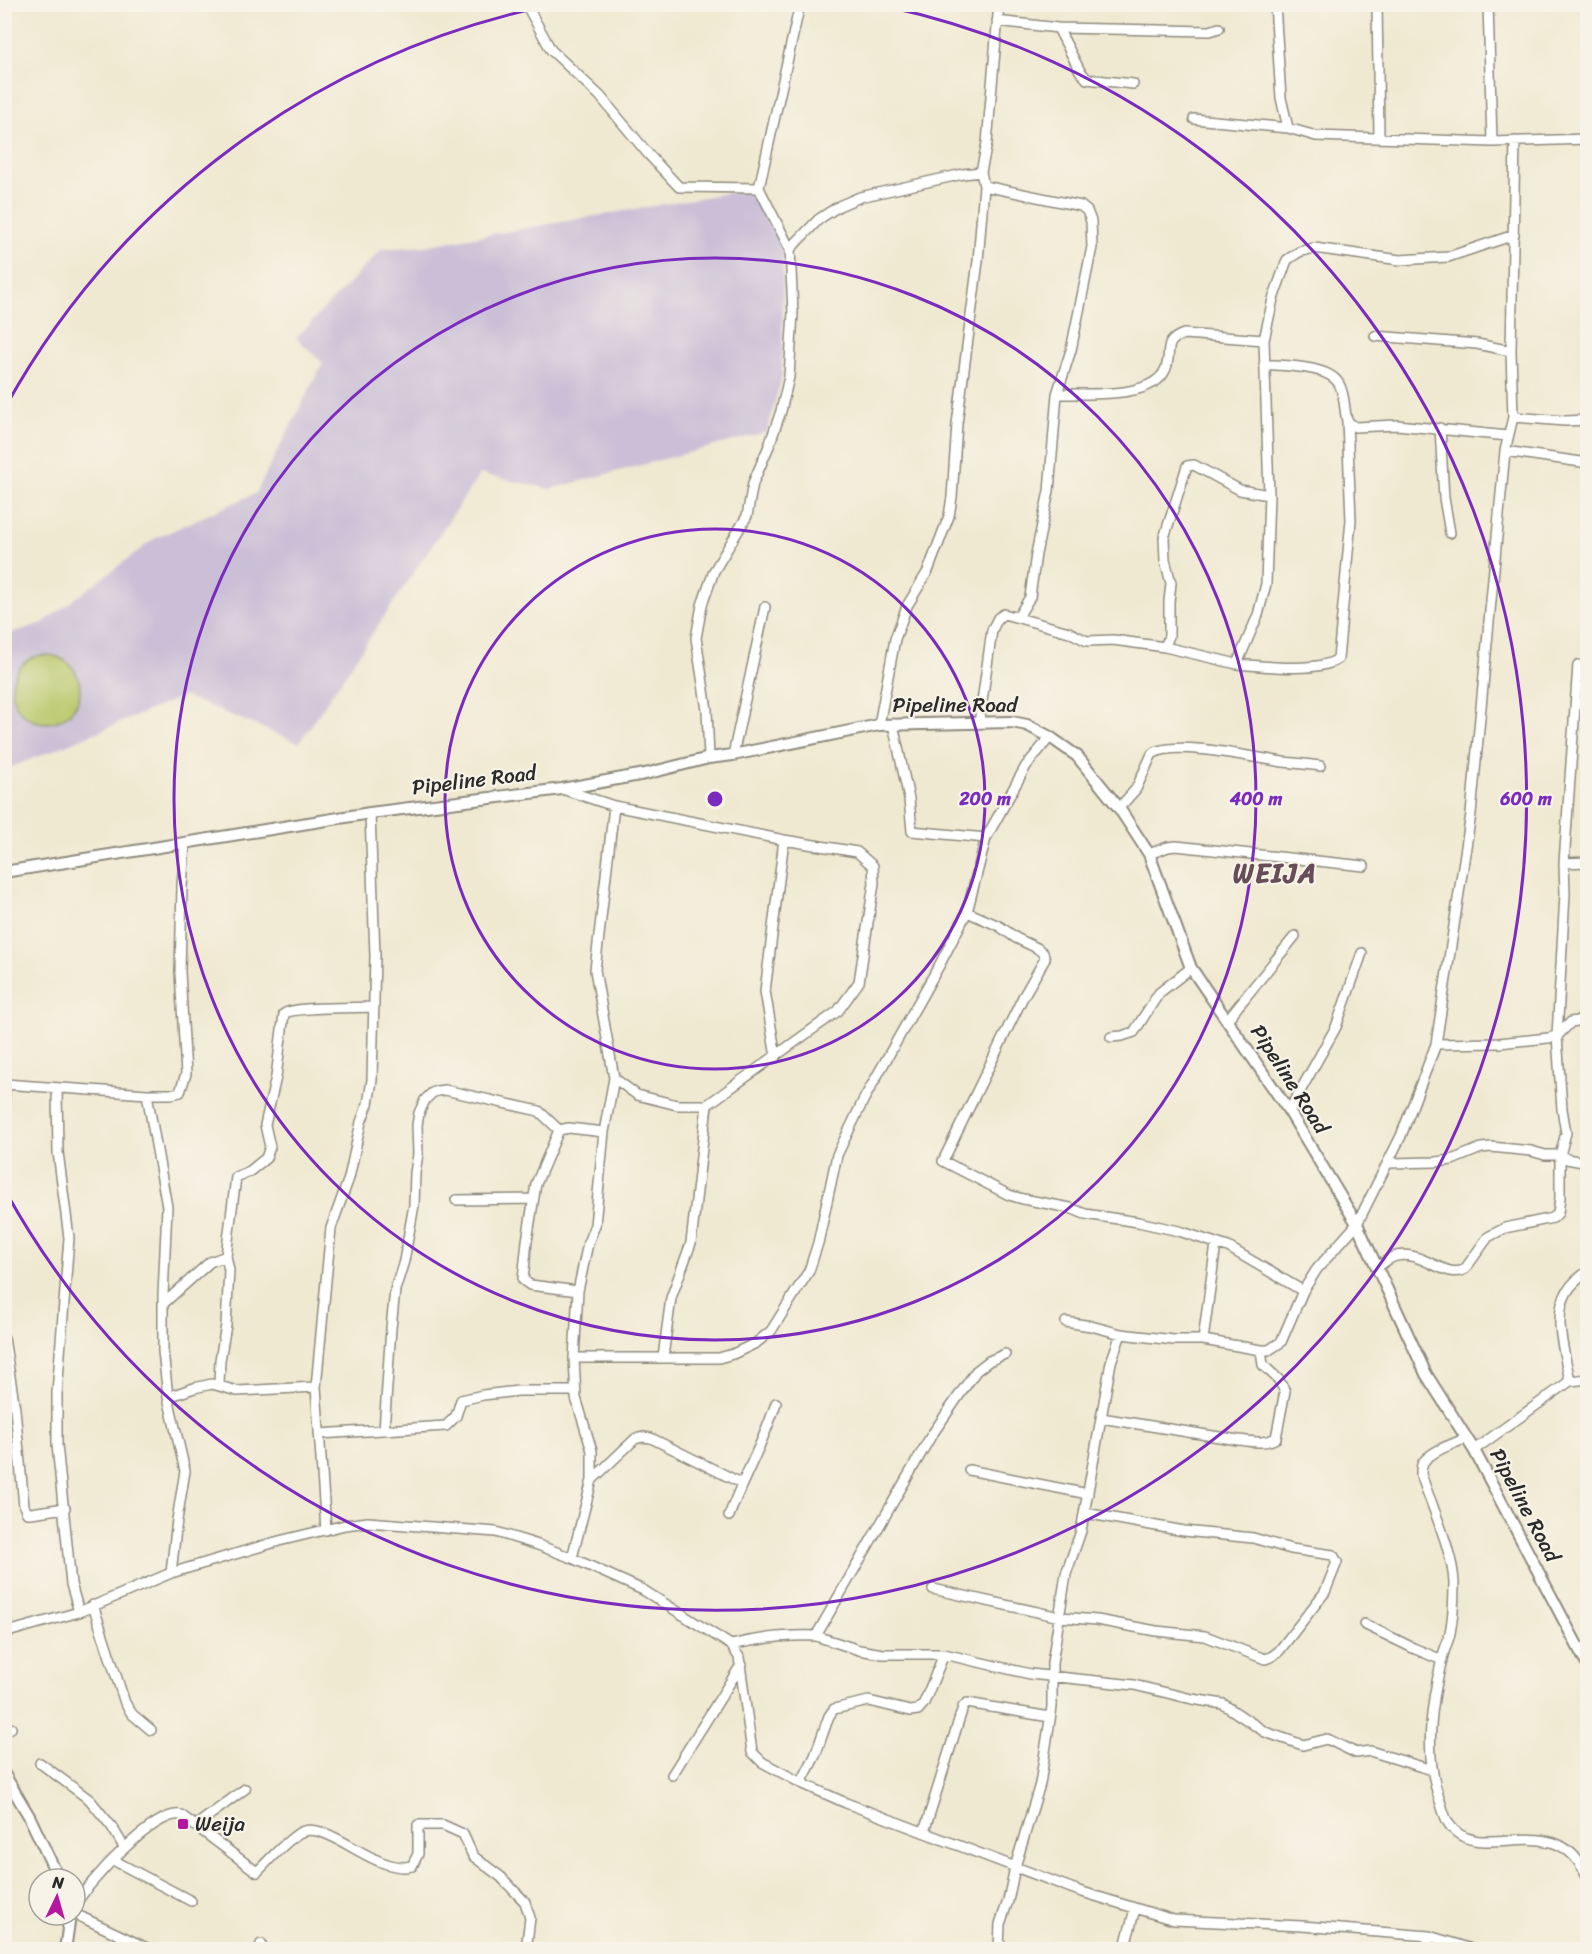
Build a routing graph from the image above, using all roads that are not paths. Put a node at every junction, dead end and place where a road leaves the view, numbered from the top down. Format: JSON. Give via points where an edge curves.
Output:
{"nodes":[{"id":1,"x":526,"y":4,"type":"edge"},
{"id":2,"x":800,"y":4,"type":"edge"},
{"id":3,"x":999,"y":4,"type":"edge"},
{"id":4,"x":1275,"y":4,"type":"edge"},
{"id":5,"x":1377,"y":4,"type":"edge"},
{"id":6,"x":1488,"y":4,"type":"edge"},
{"id":7,"x":1587,"y":4,"type":"edge"},
{"id":8,"x":997,"y":21,"type":"junction"},
{"id":9,"x":1058,"y":28,"type":"junction"},
{"id":10,"x":1219,"y":28,"type":"dead end"},
{"id":11,"x":1133,"y":84,"type":"dead end"},
{"id":12,"x":1587,"y":90,"type":"edge"},
{"id":13,"x":1194,"y":119,"type":"dead end"},
{"id":14,"x":1288,"y":128,"type":"junction"},
{"id":15,"x":1379,"y":136,"type":"junction"},
{"id":16,"x":1587,"y":140,"type":"edge"},
{"id":17,"x":1515,"y":141,"type":"junction"},
{"id":18,"x":1492,"y":142,"type":"junction"},
{"id":19,"x":981,"y":172,"type":"junction"},
{"id":20,"x":984,"y":186,"type":"junction"},
{"id":21,"x":759,"y":188,"type":"junction"},
{"id":22,"x":1514,"y":235,"type":"junction"},
{"id":23,"x":790,"y":249,"type":"junction"},
{"id":24,"x":1375,"y":336,"type":"dead end"},
{"id":25,"x":1264,"y":340,"type":"junction"},
{"id":26,"x":1511,"y":351,"type":"junction"},
{"id":27,"x":1264,"y":364,"type":"junction"},
{"id":28,"x":1057,"y":394,"type":"junction"},
{"id":29,"x":1514,"y":417,"type":"junction"},
{"id":30,"x":1587,"y":420,"type":"edge"},
{"id":31,"x":1347,"y":421,"type":"junction"},
{"id":32,"x":1440,"y":428,"type":"junction"},
{"id":33,"x":1508,"y":436,"type":"junction"},
{"id":34,"x":1505,"y":451,"type":"junction"},
{"id":35,"x":1587,"y":463,"type":"edge"},
{"id":36,"x":1269,"y":495,"type":"junction"},
{"id":37,"x":1450,"y":533,"type":"dead end"},
{"id":38,"x":765,"y":607,"type":"dead end"},
{"id":39,"x":1018,"y":617,"type":"junction"},
{"id":40,"x":1166,"y":647,"type":"junction"},
{"id":41,"x":1237,"y":664,"type":"junction"},
{"id":42,"x":1578,"y":665,"type":"dead end"},
{"id":43,"x":979,"y":723,"type":"junction"},
{"id":44,"x":893,"y":724,"type":"junction"},
{"id":45,"x":879,"y":725,"type":"junction"},
{"id":46,"x":1050,"y":737,"type":"junction"},
{"id":47,"x":733,"y":755,"type":"junction"},
{"id":48,"x":709,"y":758,"type":"junction"},
{"id":49,"x":1320,"y":766,"type":"dead end"},
{"id":50,"x":562,"y":789,"type":"junction"},
{"id":51,"x":614,"y":806,"type":"junction"},
{"id":52,"x":1119,"y":808,"type":"junction"},
{"id":53,"x":370,"y":813,"type":"junction"},
{"id":54,"x":986,"y":838,"type":"junction"},
{"id":55,"x":784,"y":840,"type":"junction"},
{"id":56,"x":185,"y":843,"type":"junction"},
{"id":57,"x":1149,"y":854,"type":"junction"},
{"id":58,"x":1587,"y":862,"type":"edge"},
{"id":59,"x":1564,"y":863,"type":"junction"},
{"id":60,"x":1364,"y":866,"type":"dead end"},
{"id":61,"x":4,"y":872,"type":"edge"},
{"id":62,"x":967,"y":912,"type":"junction"},
{"id":63,"x":1295,"y":936,"type":"dead end"},
{"id":64,"x":1362,"y":953,"type":"dead end"},
{"id":65,"x":1191,"y":968,"type":"junction"},
{"id":66,"x":374,"y":1007,"type":"junction"},
{"id":67,"x":1587,"y":1019,"type":"edge"},
{"id":68,"x":1227,"y":1020,"type":"junction"},
{"id":69,"x":1557,"y":1036,"type":"junction"},
{"id":70,"x":1111,"y":1037,"type":"dead end"},
{"id":71,"x":1436,"y":1044,"type":"junction"},
{"id":72,"x":776,"y":1057,"type":"junction"},
{"id":73,"x":614,"y":1078,"type":"junction"},
{"id":74,"x":5,"y":1084,"type":"edge"},
{"id":75,"x":57,"y":1089,"type":"junction"},
{"id":76,"x":147,"y":1094,"type":"junction"},
{"id":77,"x":707,"y":1105,"type":"junction"},
{"id":78,"x":4,"y":1108,"type":"edge"},
{"id":79,"x":1289,"y":1111,"type":"junction"},
{"id":80,"x":560,"y":1130,"type":"junction"},
{"id":81,"x":604,"y":1132,"type":"junction"},
{"id":82,"x":1560,"y":1155,"type":"junction"},
{"id":83,"x":1389,"y":1163,"type":"junction"},
{"id":84,"x":1587,"y":1163,"type":"edge"},
{"id":85,"x":533,"y":1199,"type":"junction"},
{"id":86,"x":456,"y":1200,"type":"dead end"},
{"id":87,"x":1357,"y":1224,"type":"junction"},
{"id":88,"x":1215,"y":1244,"type":"junction"},
{"id":89,"x":226,"y":1256,"type":"junction"},
{"id":90,"x":1377,"y":1267,"type":"junction"},
{"id":91,"x":1587,"y":1271,"type":"edge"},
{"id":92,"x":578,"y":1291,"type":"junction"},
{"id":93,"x":1303,"y":1291,"type":"junction"},
{"id":94,"x":163,"y":1304,"type":"junction"},
{"id":95,"x":1066,"y":1322,"type":"dead end"},
{"id":96,"x":1121,"y":1334,"type":"junction"},
{"id":97,"x":4,"y":1338,"type":"edge"},
{"id":98,"x":1203,"y":1340,"type":"junction"},
{"id":99,"x":1261,"y":1350,"type":"junction"},
{"id":100,"x":1005,"y":1354,"type":"dead end"},
{"id":101,"x":663,"y":1357,"type":"junction"},
{"id":102,"x":574,"y":1358,"type":"junction"},
{"id":103,"x":1587,"y":1379,"type":"edge"},
{"id":104,"x":1570,"y":1382,"type":"junction"},
{"id":105,"x":219,"y":1385,"type":"junction"},
{"id":106,"x":316,"y":1387,"type":"junction"},
{"id":107,"x":575,"y":1391,"type":"junction"},
{"id":108,"x":9,"y":1396,"type":"edge"},
{"id":109,"x":168,"y":1396,"type":"junction"},
{"id":110,"x":776,"y":1403,"type":"dead end"},
{"id":111,"x":1101,"y":1418,"type":"junction"},
{"id":112,"x":384,"y":1430,"type":"junction"},
{"id":113,"x":319,"y":1434,"type":"junction"},
{"id":114,"x":1466,"y":1438,"type":"junction"},
{"id":115,"x":1474,"y":1450,"type":"junction"},
{"id":116,"x":969,"y":1470,"type":"dead end"},
{"id":117,"x":592,"y":1480,"type":"junction"},
{"id":118,"x":741,"y":1483,"type":"junction"},
{"id":119,"x":1088,"y":1494,"type":"junction"},
{"id":120,"x":65,"y":1508,"type":"junction"},
{"id":121,"x":1085,"y":1513,"type":"junction"},
{"id":122,"x":729,"y":1516,"type":"dead end"},
{"id":123,"x":326,"y":1530,"type":"junction"},
{"id":124,"x":572,"y":1558,"type":"junction"},
{"id":125,"x":171,"y":1573,"type":"junction"},
{"id":126,"x":933,"y":1589,"type":"dead end"},
{"id":127,"x":93,"y":1605,"type":"junction"},
{"id":128,"x":79,"y":1612,"type":"junction"},
{"id":129,"x":1060,"y":1617,"type":"junction"},
{"id":130,"x":1364,"y":1624,"type":"dead end"},
{"id":131,"x":4,"y":1633,"type":"edge"},
{"id":132,"x":816,"y":1636,"type":"junction"},
{"id":133,"x":731,"y":1645,"type":"junction"},
{"id":134,"x":944,"y":1654,"type":"junction"},
{"id":135,"x":1442,"y":1660,"type":"junction"},
{"id":136,"x":741,"y":1665,"type":"junction"},
{"id":137,"x":1587,"y":1666,"type":"edge"},
{"id":138,"x":1053,"y":1676,"type":"junction"},
{"id":139,"x":1050,"y":1717,"type":"junction"},
{"id":140,"x":151,"y":1730,"type":"dead end"},
{"id":141,"x":40,"y":1763,"type":"dead end"},
{"id":142,"x":1432,"y":1770,"type":"junction"},
{"id":143,"x":4,"y":1774,"type":"edge"},
{"id":144,"x":672,"y":1775,"type":"dead end"},
{"id":145,"x":801,"y":1783,"type":"junction"},
{"id":146,"x":245,"y":1789,"type":"dead end"},
{"id":147,"x":195,"y":1826,"type":"junction"},
{"id":148,"x":924,"y":1832,"type":"junction"},
{"id":149,"x":124,"y":1847,"type":"junction"},
{"id":150,"x":113,"y":1860,"type":"junction"},
{"id":151,"x":53,"y":1867,"type":"edge"},
{"id":152,"x":1015,"y":1867,"type":"junction"},
{"id":153,"x":1587,"y":1880,"type":"edge"},
{"id":154,"x":87,"y":1888,"type":"edge"},
{"id":155,"x":191,"y":1900,"type":"dead end"},
{"id":156,"x":1135,"y":1909,"type":"junction"},
{"id":157,"x":87,"y":1920,"type":"edge"},
{"id":158,"x":68,"y":1927,"type":"edge"},
{"id":159,"x":1429,"y":1936,"type":"junction"},
{"id":160,"x":1587,"y":1943,"type":"edge"},
{"id":161,"x":64,"y":1950,"type":"edge"},
{"id":162,"x":151,"y":1950,"type":"edge"},
{"id":163,"x":526,"y":1950,"type":"edge"},
{"id":164,"x":999,"y":1950,"type":"edge"},
{"id":165,"x":1124,"y":1950,"type":"edge"},
{"id":166,"x":1426,"y":1950,"type":"edge"},
{"id":167,"x":1475,"y":1950,"type":"edge"},
{"id":168,"x":1581,"y":1950,"type":"edge"}],
"edges":[{"from":1,"to":21,"type":"street","via":[[551,50],[600,96],[679,187]]},
{"from":2,"to":21,"type":"street"},
{"from":3,"to":8,"type":"street"},
{"from":4,"to":14,"type":"street","via":[[1281,98]]},
{"from":5,"to":15,"type":"street"},
{"from":6,"to":18,"type":"street"},
{"from":7,"to":12,"type":"street"},
{"from":8,"to":9,"type":"street"},
{"from":8,"to":19,"type":"street"},
{"from":9,"to":10,"type":"street"},
{"from":9,"to":11,"type":"street","via":[[1087,79]]},
{"from":13,"to":14,"type":"street"},
{"from":14,"to":15,"type":"street","via":[[1316,136]]},
{"from":15,"to":18,"type":"street"},
{"from":16,"to":17,"type":"street"},
{"from":17,"to":18,"type":"street"},
{"from":17,"to":22,"type":"street"},
{"from":19,"to":20,"type":"street"},
{"from":19,"to":23,"type":"street","via":[[861,197],[819,219]]},
{"from":20,"to":28,"type":"street","via":[[1081,206],[1091,221],[1092,247],[1084,290]]},
{"from":20,"to":45,"type":"street","via":[[949,516],[895,639]]},
{"from":21,"to":23,"type":"street"},
{"from":22,"to":25,"type":"street","via":[[1448,257],[1400,260],[1314,248],[1299,252],[1287,260],[1278,281]]},
{"from":22,"to":26,"type":"street"},
{"from":23,"to":48,"type":"street","via":[[792,324],[789,377],[781,411],[753,483],[747,516],[714,572],[696,638],[707,710]]},
{"from":24,"to":26,"type":"street","via":[[1477,344]]},
{"from":25,"to":27,"type":"street"},
{"from":25,"to":28,"type":"street","via":[[1184,334],[1173,338],[1166,369],[1145,388]]},
{"from":26,"to":29,"type":"street"},
{"from":27,"to":31,"type":"street","via":[[1331,375],[1341,387]]},
{"from":27,"to":36,"type":"street"},
{"from":28,"to":39,"type":"street","via":[[1049,491],[1030,597]]},
{"from":29,"to":30,"type":"street"},
{"from":29,"to":33,"type":"street"},
{"from":31,"to":32,"type":"street","via":[[1355,427],[1386,424]]},
{"from":31,"to":41,"type":"street","via":[[1351,520],[1338,659],[1294,668]]},
{"from":32,"to":33,"type":"street"},
{"from":32,"to":37,"type":"street"},
{"from":33,"to":34,"type":"street"},
{"from":34,"to":35,"type":"street"},
{"from":34,"to":71,"type":"street","via":[[1471,814]]},
{"from":36,"to":40,"type":"street","via":[[1240,490],[1194,465],[1186,466],[1164,538],[1171,583]]},
{"from":36,"to":41,"type":"street","via":[[1266,584],[1258,615]]},
{"from":38,"to":47,"type":"street"},
{"from":39,"to":40,"type":"street","via":[[1087,640]]},
{"from":39,"to":43,"type":"street","via":[[1004,614],[992,630]]},
{"from":40,"to":41,"type":"street"},
{"from":42,"to":59,"type":"street"},
{"from":43,"to":44,"type":"street","name":"Pipeline Road"},
{"from":43,"to":46,"type":"street","name":"Pipeline Road","via":[[1012,722]]},
{"from":44,"to":45,"type":"street","name":"Pipeline Road"},
{"from":44,"to":54,"type":"street","via":[[912,831]]},
{"from":45,"to":47,"type":"street","name":"Pipeline Road"},
{"from":46,"to":52,"type":"street","name":"Pipeline Road","via":[[1077,756]]},
{"from":46,"to":54,"type":"street","via":[[1022,773]]},
{"from":47,"to":48,"type":"street","name":"Pipeline Road"},
{"from":48,"to":50,"type":"street","name":"Pipeline Road"},
{"from":49,"to":52,"type":"street","via":[[1209,749],[1163,749],[1152,754],[1136,789]]},
{"from":50,"to":51,"type":"street"},
{"from":50,"to":53,"type":"street","name":"Pipeline Road"},
{"from":51,"to":55,"type":"street"},
{"from":51,"to":73,"type":"street","via":[[595,970]]},
{"from":52,"to":57,"type":"street","name":"Pipeline Road"},
{"from":53,"to":56,"type":"street","name":"Pipeline Road"},
{"from":53,"to":66,"type":"street"},
{"from":54,"to":62,"type":"street"},
{"from":55,"to":72,"type":"street","via":[[765,991]]},
{"from":55,"to":72,"type":"street","via":[[857,852],[873,866],[874,883],[859,982],[838,1011]]},
{"from":56,"to":61,"type":"street","name":"Pipeline Road"},
{"from":56,"to":76,"type":"street","via":[[180,972],[186,1074],[180,1092]]},
{"from":57,"to":60,"type":"street","via":[[1176,846]]},
{"from":57,"to":65,"type":"street","name":"Pipeline Road"},
{"from":58,"to":59,"type":"street"},
{"from":59,"to":69,"type":"street"},
{"from":62,"to":88,"type":"street","via":[[1037,948],[1045,959],[943,1161],[1009,1195],[1179,1231]]},
{"from":62,"to":101,"type":"street","via":[[837,1155],[809,1271],[771,1331],[756,1343],[719,1358]]},
{"from":63,"to":68,"type":"street"},
{"from":64,"to":79,"type":"street","via":[[1336,1027]]},
{"from":65,"to":68,"type":"street","name":"Pipeline Road"},
{"from":65,"to":70,"type":"street","via":[[1160,993],[1134,1032]]},
{"from":66,"to":89,"type":"street","via":[[301,1009],[284,1014],[265,1125],[270,1147],[266,1158],[250,1172],[236,1177]]},
{"from":66,"to":106,"type":"street","via":[[371,1091],[349,1178],[331,1228]]},
{"from":67,"to":69,"type":"street","via":[[1571,1023]]},
{"from":68,"to":79,"type":"street","name":"Pipeline Road"},
{"from":69,"to":71,"type":"street","via":[[1499,1043]]},
{"from":69,"to":82,"type":"street","via":[[1566,1133]]},
{"from":71,"to":83,"type":"street"},
{"from":72,"to":77,"type":"street"},
{"from":73,"to":77,"type":"street","via":[[637,1095],[676,1105]]},
{"from":73,"to":81,"type":"street"},
{"from":74,"to":75,"type":"street"},
{"from":74,"to":78,"type":"street"},
{"from":75,"to":76,"type":"street"},
{"from":75,"to":120,"type":"street","via":[[58,1152],[69,1238],[57,1393],[57,1445]]},
{"from":76,"to":94,"type":"street","via":[[166,1207]]},
{"from":77,"to":101,"type":"street","via":[[691,1243],[671,1299]]},
{"from":79,"to":87,"type":"street","name":"Pipeline Road"},
{"from":80,"to":81,"type":"street"},
{"from":80,"to":85,"type":"street"},
{"from":80,"to":112,"type":"street","via":[[545,1114],[528,1107],[446,1090],[437,1090],[425,1100],[417,1125],[414,1205],[391,1328]]},
{"from":81,"to":92,"type":"street","via":[[595,1225]]},
{"from":82,"to":83,"type":"street","via":[[1491,1147],[1452,1160]]},
{"from":82,"to":84,"type":"street"},
{"from":82,"to":90,"type":"street","via":[[1556,1216],[1505,1228],[1488,1237],[1461,1272],[1450,1272],[1420,1257],[1406,1255]]},
{"from":83,"to":87,"type":"street"},
{"from":85,"to":86,"type":"street"},
{"from":85,"to":92,"type":"street","via":[[523,1280],[530,1285]]},
{"from":87,"to":90,"type":"street","name":"Pipeline Road"},
{"from":87,"to":93,"type":"street"},
{"from":88,"to":93,"type":"street","via":[[1228,1247]]},
{"from":88,"to":98,"type":"street"},
{"from":89,"to":94,"type":"street","via":[[210,1262]]},
{"from":89,"to":105,"type":"street","via":[[229,1270]]},
{"from":90,"to":114,"type":"street","name":"Pipeline Road","via":[[1426,1374]]},
{"from":91,"to":104,"type":"street","via":[[1568,1290],[1562,1304],[1560,1320]]},
{"from":92,"to":102,"type":"street"},
{"from":93,"to":99,"type":"street","via":[[1281,1342]]},
{"from":94,"to":109,"type":"street"},
{"from":95,"to":96,"type":"street"},
{"from":96,"to":98,"type":"street"},
{"from":96,"to":111,"type":"street","via":[[1111,1362]]},
{"from":97,"to":108,"type":"street"},
{"from":98,"to":99,"type":"street"},
{"from":99,"to":111,"type":"street","via":[[1263,1365],[1285,1391],[1276,1438],[1271,1441],[1238,1440]]},
{"from":100,"to":132,"type":"street","via":[[976,1371],[931,1436]]},
{"from":101,"to":102,"type":"street"},
{"from":102,"to":107,"type":"street"},
{"from":103,"to":104,"type":"street"},
{"from":104,"to":115,"type":"street"},
{"from":105,"to":106,"type":"street","via":[[237,1391]]},
{"from":105,"to":109,"type":"street","via":[[204,1385]]},
{"from":106,"to":113,"type":"street"},
{"from":107,"to":112,"type":"street","via":[[483,1395],[462,1400],[456,1416],[446,1426]]},
{"from":107,"to":117,"type":"street","via":[[592,1451]]},
{"from":108,"to":120,"type":"street","via":[[25,1510],[31,1513]]},
{"from":109,"to":125,"type":"street","via":[[185,1471]]},
{"from":110,"to":118,"type":"street","via":[[768,1430]]},
{"from":111,"to":119,"type":"street"},
{"from":112,"to":113,"type":"street"},
{"from":113,"to":123,"type":"street"},
{"from":114,"to":115,"type":"street","name":"Pipeline Road"},
{"from":114,"to":135,"type":"street","via":[[1425,1460],[1421,1474],[1454,1582],[1450,1633]]},
{"from":115,"to":137,"type":"street","name":"Pipeline Road"},
{"from":116,"to":119,"type":"street"},
{"from":117,"to":118,"type":"street","via":[[635,1439],[643,1437]]},
{"from":117,"to":124,"type":"street"},
{"from":118,"to":122,"type":"street"},
{"from":119,"to":121,"type":"street"},
{"from":120,"to":128,"type":"street","via":[[72,1584]]},
{"from":121,"to":129,"type":"street","via":[[1066,1574]]},
{"from":121,"to":129,"type":"street","via":[[1184,1531],[1253,1538],[1291,1549],[1324,1552],[1333,1555],[1337,1562],[1325,1592],[1271,1658],[1205,1636]]},
{"from":123,"to":124,"type":"street","via":[[368,1522],[496,1532]]},
{"from":123,"to":125,"type":"street"},
{"from":124,"to":133,"type":"street","via":[[644,1590]]},
{"from":125,"to":127,"type":"street"},
{"from":126,"to":129,"type":"street"},
{"from":127,"to":128,"type":"street"},
{"from":127,"to":140,"type":"street","via":[[125,1703]]},
{"from":128,"to":131,"type":"street"},
{"from":129,"to":138,"type":"street"},
{"from":130,"to":135,"type":"street"},
{"from":132,"to":133,"type":"street","via":[[787,1635]]},
{"from":132,"to":134,"type":"street","via":[[883,1654]]},
{"from":133,"to":136,"type":"street"},
{"from":134,"to":138,"type":"street"},
{"from":134,"to":145,"type":"street","via":[[918,1710],[869,1701],[834,1709]]},
{"from":135,"to":142,"type":"street","via":[[1430,1731]]},
{"from":136,"to":144,"type":"street"},
{"from":136,"to":145,"type":"street","via":[[752,1752],[762,1762]]},
{"from":138,"to":139,"type":"street"},
{"from":138,"to":142,"type":"street","via":[[1134,1685],[1223,1704],[1265,1732],[1303,1745],[1327,1739],[1356,1753],[1370,1750]]},
{"from":139,"to":148,"type":"street","via":[[967,1703]]},
{"from":139,"to":152,"type":"street","via":[[1040,1784]]},
{"from":141,"to":149,"type":"street","via":[[90,1800]]},
{"from":142,"to":153,"type":"street","via":[[1449,1824],[1459,1835],[1472,1842],[1515,1839],[1555,1843],[1569,1850]]},
{"from":143,"to":151,"type":"street"},
{"from":145,"to":148,"type":"street"},
{"from":146,"to":147,"type":"street"},
{"from":147,"to":149,"type":"street","via":[[174,1813]]},
{"from":147,"to":163,"type":"street","via":[[257,1872],[300,1832],[319,1830],[369,1857],[400,1869],[412,1866],[418,1854],[418,1825],[442,1825],[463,1834],[473,1856],[525,1902],[530,1918]]},
{"from":148,"to":152,"type":"street"},
{"from":149,"to":150,"type":"street"},
{"from":150,"to":154,"type":"street"},
{"from":150,"to":155,"type":"street"},
{"from":152,"to":156,"type":"street"},
{"from":152,"to":164,"type":"street","via":[[1000,1924]]},
{"from":156,"to":159,"type":"street","via":[[1174,1920]]},
{"from":156,"to":165,"type":"street"},
{"from":157,"to":162,"type":"street"},
{"from":158,"to":161,"type":"street"},
{"from":159,"to":166,"type":"street"},
{"from":159,"to":167,"type":"street"},
{"from":160,"to":168,"type":"street"}]}
